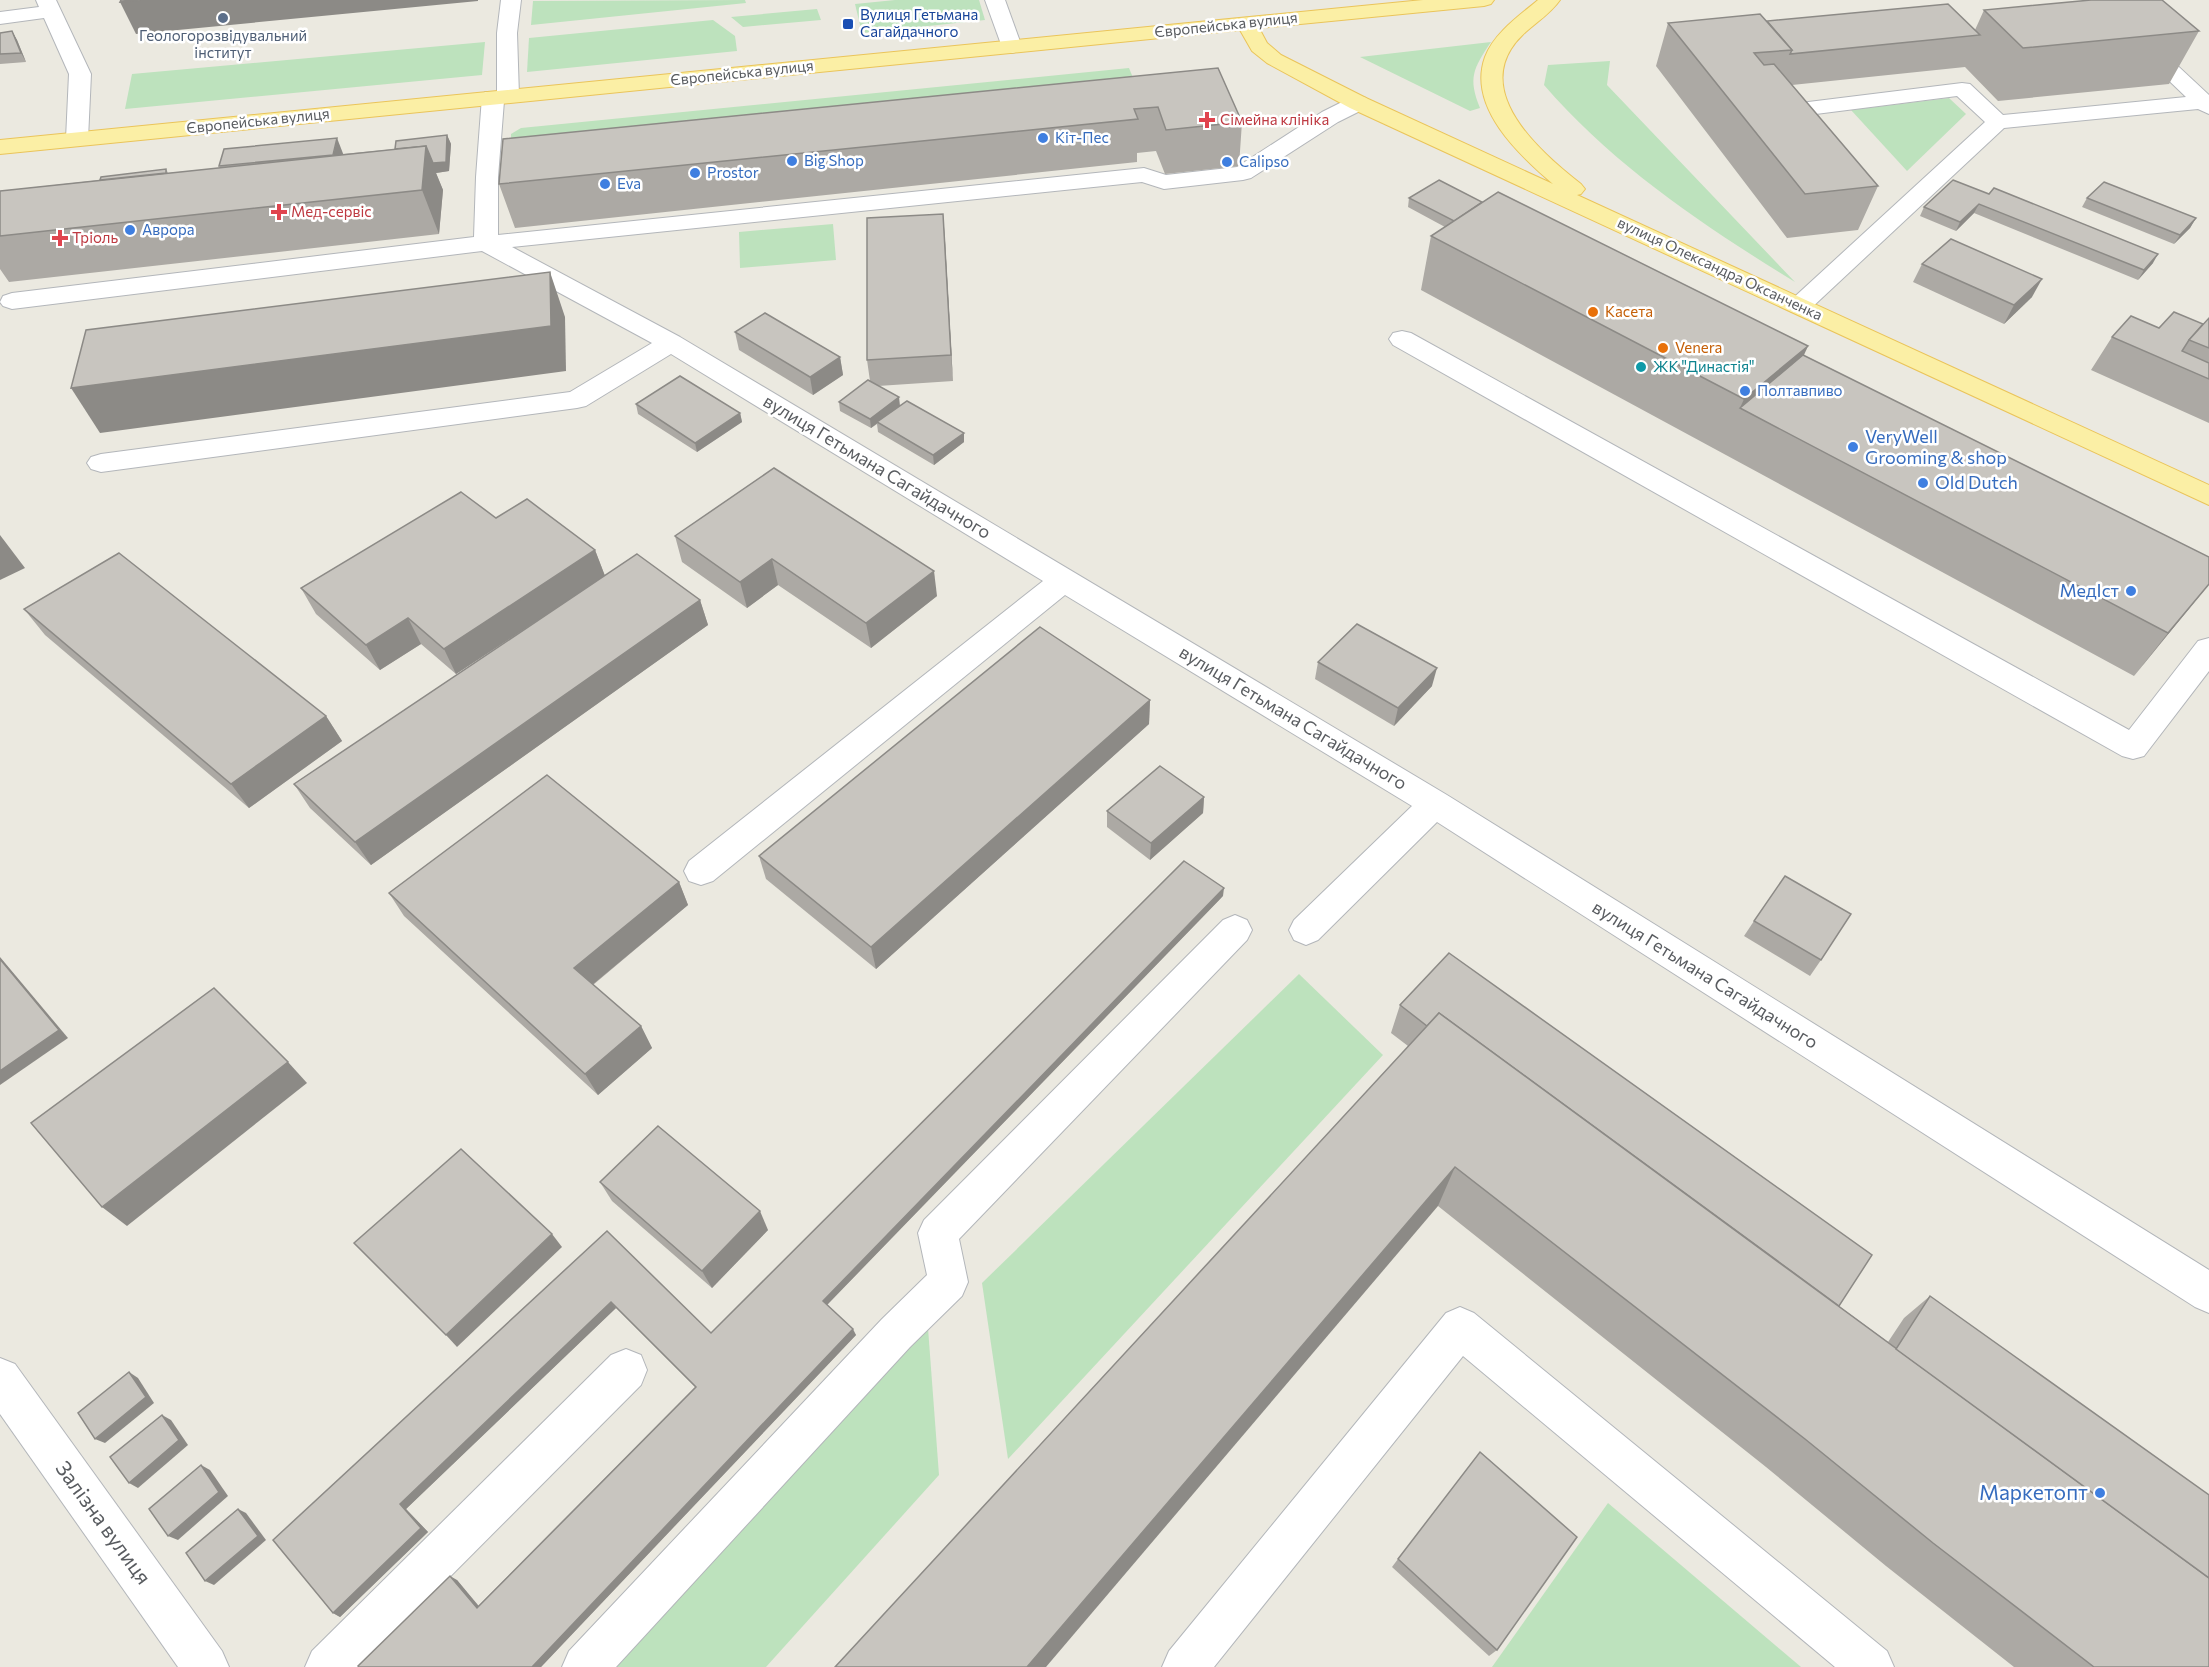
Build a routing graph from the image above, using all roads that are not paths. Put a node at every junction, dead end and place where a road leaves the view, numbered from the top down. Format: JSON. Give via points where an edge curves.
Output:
{"nodes":[{"id":1,"x":511,"y":0,"type":"edge"},
{"id":2,"x":995,"y":0,"type":"edge"},
{"id":3,"x":1484,"y":0,"type":"edge"},
{"id":4,"x":1550,"y":0,"type":"edge"},
{"id":5,"x":2095,"y":0,"type":"edge"},
{"id":6,"x":49,"y":5,"type":"edge"},
{"id":7,"x":0,"y":18,"type":"edge"},
{"id":8,"x":1246,"y":24,"type":"junction"},
{"id":9,"x":1012,"y":47,"type":"junction"},
{"id":10,"x":501,"y":97,"type":"junction"},
{"id":11,"x":1358,"y":103,"type":"junction"},
{"id":12,"x":2206,"y":105,"type":"edge"},
{"id":13,"x":1998,"y":122,"type":"junction"},
{"id":14,"x":77,"y":139,"type":"junction"},
{"id":15,"x":1822,"y":144,"type":"edge"},
{"id":16,"x":0,"y":147,"type":"edge"},
{"id":17,"x":1615,"y":221,"type":"junction"},
{"id":18,"x":486,"y":243,"type":"junction"},
{"id":19,"x":12,"y":301,"type":"dead end"},
{"id":20,"x":1799,"y":306,"type":"junction"},
{"id":21,"x":1402,"y":339,"type":"dead end"},
{"id":22,"x":671,"y":343,"type":"junction"},
{"id":23,"x":100,"y":463,"type":"dead end"},
{"id":24,"x":2209,"y":496,"type":"edge"},
{"id":25,"x":1064,"y":580,"type":"junction"},
{"id":26,"x":2209,"y":649,"type":"edge"},
{"id":27,"x":1435,"y":804,"type":"junction"},
{"id":28,"x":701,"y":871,"type":"dead end"},
{"id":29,"x":1235,"y":930,"type":"dead end"},
{"id":30,"x":1306,"y":930,"type":"dead end"},
{"id":31,"x":2209,"y":1293,"type":"edge"},
{"id":32,"x":626,"y":1370,"type":"dead end"},
{"id":33,"x":0,"y":1378,"type":"edge"},
{"id":34,"x":206,"y":1667,"type":"edge"},
{"id":35,"x":328,"y":1667,"type":"edge"},
{"id":36,"x":585,"y":1667,"type":"edge"},
{"id":37,"x":1185,"y":1667,"type":"edge"},
{"id":38,"x":1871,"y":1667,"type":"edge"}],
"edges":[{"from":1,"to":10,"type":"street"},
{"from":2,"to":9,"type":"street"},
{"from":3,"to":8,"type":"main road","name":"Європейська вулиця"},
{"from":4,"to":17,"type":"main road","via":[[1496,56],[1491,70],[1493,91],[1506,121],[1535,156],[1552,174]]},
{"from":5,"to":12,"type":"street"},
{"from":6,"to":7,"type":"street"},
{"from":6,"to":14,"type":"street","via":[[80,74]]},
{"from":8,"to":9,"type":"main road","name":"Європейська вулиця"},
{"from":8,"to":11,"type":"main road","name":"вулиця Олександра Оксанченка","via":[[1258,47],[1274,59]]},
{"from":9,"to":10,"type":"main road","name":"Європейська вулиця"},
{"from":10,"to":14,"type":"main road","name":"Європейська вулиця"},
{"from":10,"to":18,"type":"street","via":[[487,177]]},
{"from":11,"to":17,"type":"main road","name":"вулиця Олександра Оксанченка"},
{"from":11,"to":18,"type":"street","via":[[1243,173],[1164,182],[1144,175]]},
{"from":12,"to":13,"type":"street"},
{"from":13,"to":15,"type":"street","via":[[1962,89],[1792,110]]},
{"from":13,"to":20,"type":"street","via":[[1882,214]]},
{"from":14,"to":16,"type":"main road","name":"Європейська вулиця"},
{"from":17,"to":20,"type":"main road","name":"вулиця Олександра Оксанченка"},
{"from":18,"to":19,"type":"street"},
{"from":18,"to":22,"type":"street","name":"вулиця Гетьмана Сагайдачного"},
{"from":20,"to":24,"type":"main road","name":"вулиця Олександра Оксанченка"},
{"from":21,"to":26,"type":"street","via":[[2133,747]]},
{"from":22,"to":23,"type":"street","via":[[577,400]]},
{"from":22,"to":25,"type":"street","name":"вулиця Гетьмана Сагайдачного"},
{"from":25,"to":27,"type":"street","name":"вулиця Гетьмана Сагайдачного"},
{"from":25,"to":28,"type":"street"},
{"from":27,"to":30,"type":"street"},
{"from":27,"to":31,"type":"street","name":"вулиця Гетьмана Сагайдачного"},
{"from":29,"to":36,"type":"street","via":[[938,1233],[948,1282]]},
{"from":32,"to":35,"type":"street"},
{"from":33,"to":34,"type":"street","name":"Залізна вулиця"},
{"from":37,"to":38,"type":"street","via":[[1460,1327]]}]}
